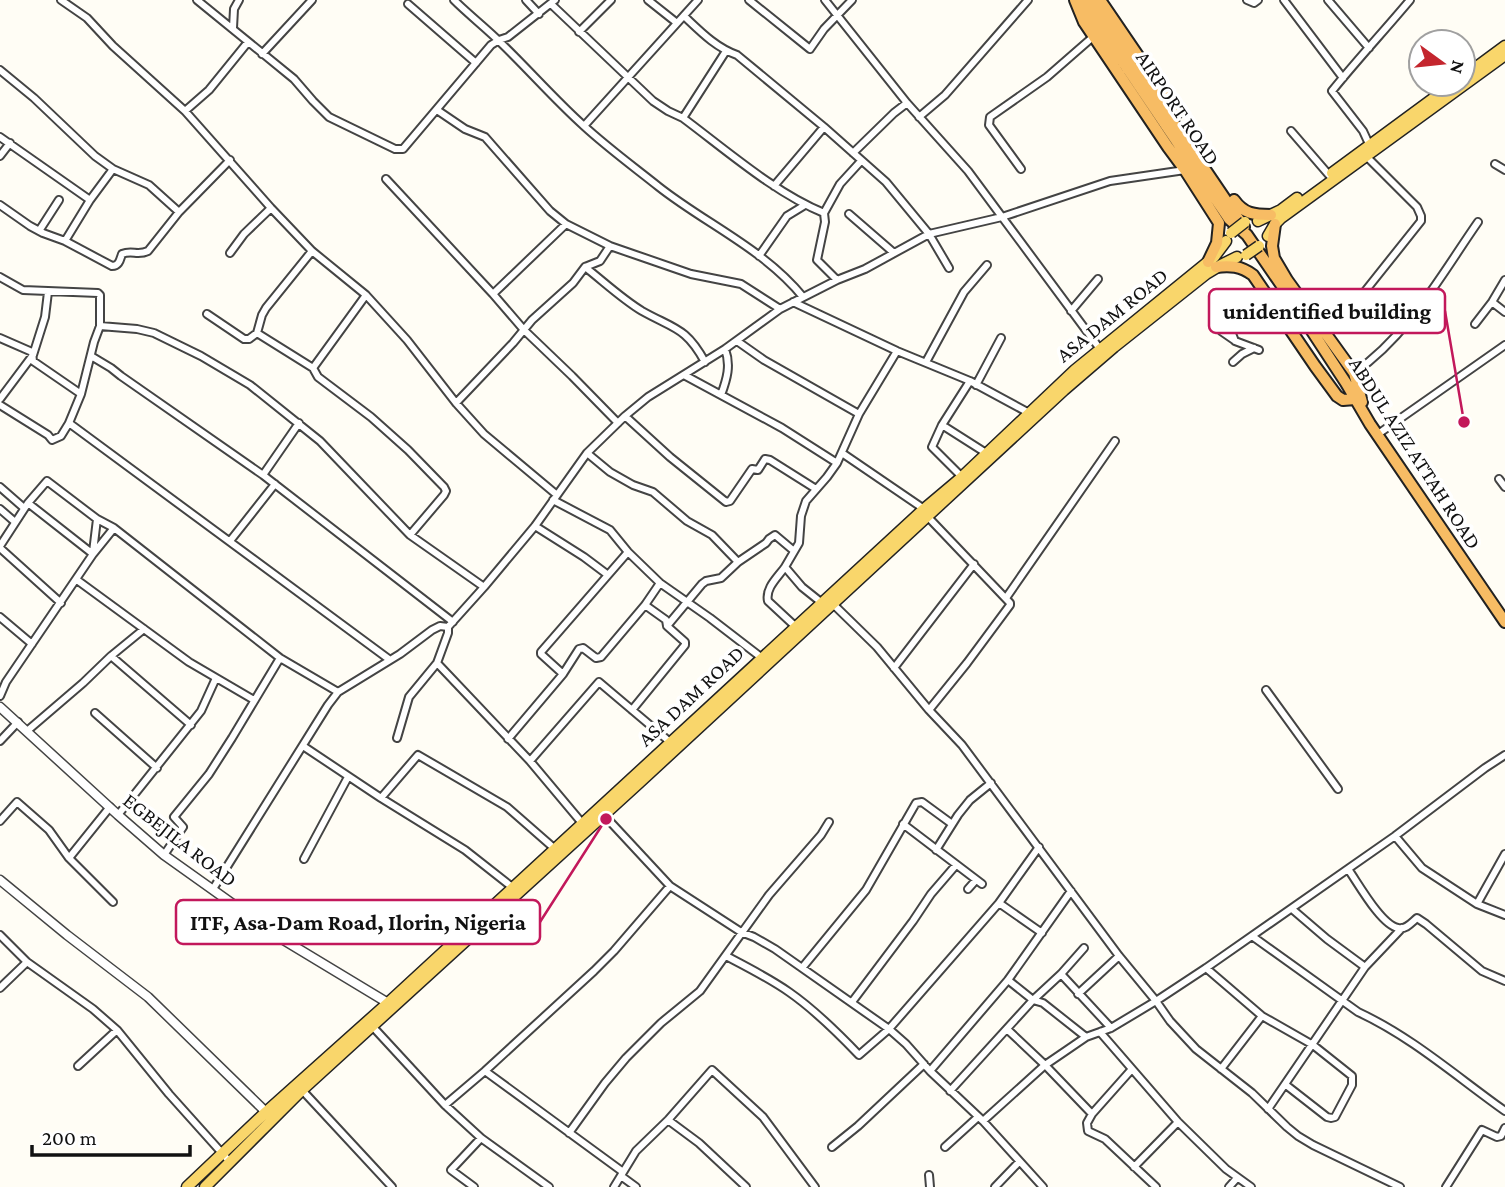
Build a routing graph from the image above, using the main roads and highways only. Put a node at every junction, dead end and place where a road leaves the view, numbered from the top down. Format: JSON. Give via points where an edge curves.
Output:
{"nodes":[{"id":1,"x":1075,"y":0,"type":"edge"},
{"id":2,"x":1081,"y":0,"type":"edge"},
{"id":3,"x":1090,"y":0,"type":"edge"},
{"id":4,"x":1100,"y":0,"type":"edge"},
{"id":5,"x":1505,"y":46,"type":"edge"},
{"id":6,"x":1505,"y":55,"type":"edge"},
{"id":7,"x":1477,"y":67,"type":"edge"},
{"id":8,"x":1438,"y":100,"type":"junction"},
{"id":9,"x":1241,"y":209,"type":"junction"},
{"id":10,"x":1273,"y":220,"type":"junction"},
{"id":11,"x":1219,"y":223,"type":"junction"},
{"id":12,"x":1240,"y":229,"type":"junction"},
{"id":13,"x":1258,"y":240,"type":"junction"},
{"id":14,"x":1242,"y":256,"type":"junction"},
{"id":15,"x":1274,"y":258,"type":"junction"},
{"id":16,"x":1212,"y":265,"type":"junction"},
{"id":17,"x":1253,"y":275,"type":"junction"},
{"id":18,"x":1358,"y":401,"type":"junction"},
{"id":19,"x":954,"y":488,"type":"junction"},
{"id":20,"x":827,"y":603,"type":"junction"},
{"id":21,"x":1505,"y":616,"type":"edge"},
{"id":22,"x":1505,"y":622,"type":"edge"},
{"id":23,"x":637,"y":778,"type":"junction"},
{"id":24,"x":226,"y":1158,"type":"junction"},
{"id":25,"x":187,"y":1187,"type":"edge"},
{"id":26,"x":205,"y":1187,"type":"edge"}],
"edges":[{"from":1,"to":11,"type":"highway","via":[[1084,22]]},
{"from":2,"to":12,"type":"highway","name":"AIRPORT ROAD"},
{"from":3,"to":13,"type":"highway","name":"AIRPORT ROAD"},
{"from":4,"to":9,"type":"highway"},
{"from":5,"to":7,"type":"main road"},
{"from":6,"to":8,"type":"main road"},
{"from":8,"to":10,"type":"main road"},
{"from":8,"to":10,"type":"main road","via":[[1369,144]]},
{"from":9,"to":10,"type":"highway"},
{"from":9,"to":12,"type":"highway"},
{"from":10,"to":12,"type":"main road"},
{"from":10,"to":13,"type":"main road"},
{"from":10,"to":15,"type":"highway"},
{"from":11,"to":12,"type":"highway"},
{"from":11,"to":16,"type":"highway"},
{"from":12,"to":13,"type":"highway","name":"AIRPORT ROAD"},
{"from":12,"to":13,"type":"main road","via":[[1265,227]]},
{"from":12,"to":14,"type":"main road","via":[[1230,252]]},
{"from":12,"to":16,"type":"main road","name":"ASA DAM ROAD"},
{"from":13,"to":14,"type":"main road","name":"ASA DAM ROAD","bridge":true},
{"from":13,"to":15,"type":"highway"},
{"from":13,"to":18,"type":"highway","name":"ABDUL AZIZ ATTAH ROAD"},
{"from":14,"to":16,"type":"main road","name":"ASA DAM ROAD"},
{"from":14,"to":17,"type":"highway"},
{"from":15,"to":18,"type":"highway","via":[[1354,373]]},
{"from":16,"to":17,"type":"highway","via":[[1239,267]]},
{"from":16,"to":19,"type":"main road","name":"ASA DAM ROAD"},
{"from":16,"to":19,"type":"main road","name":"ASA DAM ROAD","via":[[1100,349]]},
{"from":17,"to":18,"type":"highway","via":[[1337,396]]},
{"from":18,"to":21,"type":"highway","name":"ABDUL AZIZ ATTAH ROAD"},
{"from":18,"to":22,"type":"highway","name":"ABDUL AZIZ ATTAH ROAD"},
{"from":19,"to":20,"type":"main road","name":"ASA DAM ROAD"},
{"from":20,"to":23,"type":"main road","name":"ASA DAM ROAD"},
{"from":20,"to":23,"type":"main road","name":"ASA DAM ROAD","via":[[670,741]]},
{"from":23,"to":24,"type":"main road","name":"ASA DAM ROAD","via":[[604,814]]},
{"from":23,"to":24,"type":"main road","name":"ASA DAM ROAD","via":[[266,1112]]},
{"from":24,"to":25,"type":"main road","name":"ASA DAM ROAD"},
{"from":24,"to":26,"type":"main road","name":"ASA DAM ROAD"}]}
